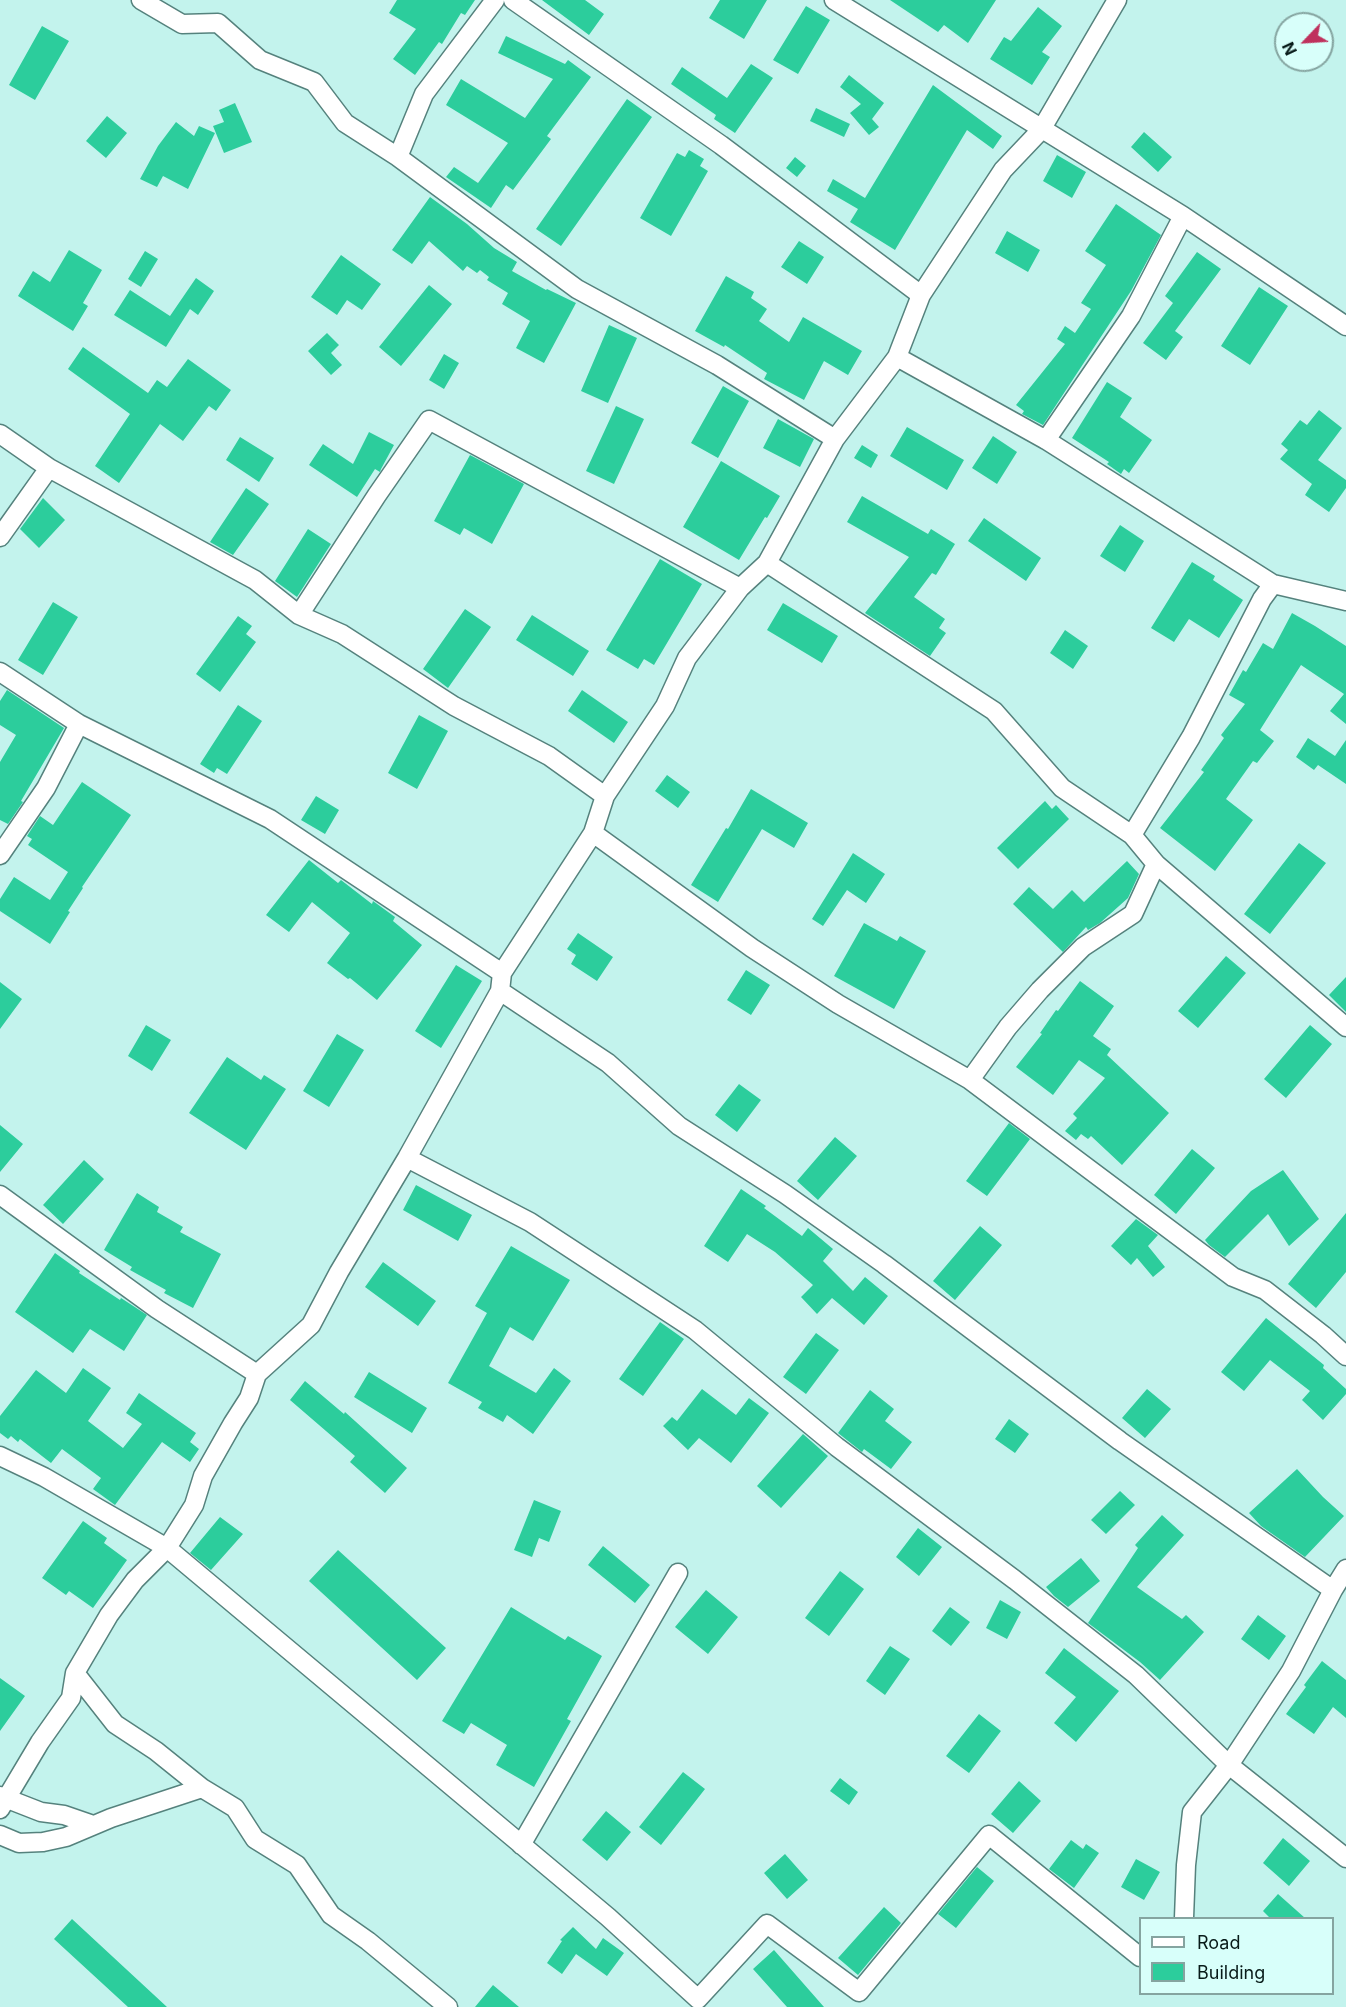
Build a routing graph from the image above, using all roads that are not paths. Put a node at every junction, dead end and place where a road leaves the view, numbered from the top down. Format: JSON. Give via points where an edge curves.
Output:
{"nodes":[{"id":1,"x":141,"y":0,"type":"edge"},
{"id":2,"x":495,"y":0,"type":"edge"},
{"id":3,"x":513,"y":0,"type":"edge"},
{"id":4,"x":834,"y":0,"type":"edge"},
{"id":5,"x":1117,"y":0,"type":"edge"},
{"id":6,"x":1041,"y":130,"type":"junction"},
{"id":7,"x":398,"y":157,"type":"junction"},
{"id":8,"x":1183,"y":216,"type":"junction"},
{"id":9,"x":921,"y":295,"type":"junction"},
{"id":10,"x":1346,"y":326,"type":"edge"},
{"id":11,"x":897,"y":357,"type":"junction"},
{"id":12,"x":0,"y":434,"type":"edge"},
{"id":13,"x":835,"y":439,"type":"junction"},
{"id":14,"x":1046,"y":440,"type":"junction"},
{"id":15,"x":49,"y":468,"type":"junction"},
{"id":16,"x":0,"y":537,"type":"edge"},
{"id":17,"x":767,"y":563,"type":"junction"},
{"id":18,"x":1273,"y":585,"type":"junction"},
{"id":19,"x":740,"y":588,"type":"junction"},
{"id":20,"x":1346,"y":601,"type":"edge"},
{"id":21,"x":299,"y":615,"type":"junction"},
{"id":22,"x":0,"y":672,"type":"edge"},
{"id":23,"x":79,"y":724,"type":"junction"},
{"id":24,"x":605,"y":796,"type":"junction"},
{"id":25,"x":593,"y":833,"type":"junction"},
{"id":26,"x":1132,"y":836,"type":"junction"},
{"id":27,"x":0,"y":855,"type":"edge"},
{"id":28,"x":1156,"y":864,"type":"junction"},
{"id":29,"x":501,"y":982,"type":"junction"},
{"id":30,"x":1346,"y":1028,"type":"edge"},
{"id":31,"x":970,"y":1080,"type":"junction"},
{"id":32,"x":407,"y":1158,"type":"junction"},
{"id":33,"x":0,"y":1195,"type":"edge"},
{"id":34,"x":1346,"y":1356,"type":"edge"},
{"id":35,"x":257,"y":1374,"type":"junction"},
{"id":36,"x":0,"y":1456,"type":"edge"},
{"id":37,"x":167,"y":1548,"type":"junction"},
{"id":38,"x":1346,"y":1569,"type":"edge"},
{"id":39,"x":678,"y":1573,"type":"dead end"},
{"id":40,"x":1333,"y":1590,"type":"junction"},
{"id":41,"x":75,"y":1673,"type":"junction"},
{"id":42,"x":1229,"y":1765,"type":"junction"},
{"id":43,"x":202,"y":1788,"type":"junction"},
{"id":44,"x":2,"y":1802,"type":"edge"},
{"id":45,"x":93,"y":1825,"type":"junction"},
{"id":46,"x":0,"y":1835,"type":"edge"},
{"id":47,"x":521,"y":1845,"type":"junction"},
{"id":48,"x":1346,"y":1858,"type":"edge"},
{"id":49,"x":1185,"y":1917,"type":"edge"},
{"id":50,"x":1139,"y":1956,"type":"edge"},
{"id":51,"x":439,"y":2004,"type":"edge"}],
"edges":[{"from":1,"to":7,"type":"street","via":[[182,24],[218,23],[260,60],[314,82],[345,123]]},
{"from":2,"to":7,"type":"street","via":[[424,94]]},
{"from":3,"to":9,"type":"street","via":[[721,145]]},
{"from":4,"to":6,"type":"street"},
{"from":5,"to":6,"type":"street"},
{"from":6,"to":8,"type":"street"},
{"from":6,"to":9,"type":"street","via":[[1002,170]]},
{"from":7,"to":13,"type":"street","via":[[577,289],[717,365]]},
{"from":8,"to":10,"type":"street"},
{"from":8,"to":14,"type":"street","via":[[1131,316]]},
{"from":9,"to":11,"type":"street"},
{"from":11,"to":13,"type":"street"},
{"from":11,"to":14,"type":"street"},
{"from":12,"to":15,"type":"street"},
{"from":13,"to":17,"type":"street"},
{"from":14,"to":18,"type":"street"},
{"from":15,"to":16,"type":"street"},
{"from":15,"to":21,"type":"street","via":[[255,580]]},
{"from":17,"to":19,"type":"street"},
{"from":17,"to":26,"type":"street","via":[[994,711],[1062,788]]},
{"from":18,"to":20,"type":"street"},
{"from":18,"to":26,"type":"street"},
{"from":19,"to":21,"type":"street","via":[[429,420]]},
{"from":19,"to":24,"type":"street","via":[[687,658],[665,706]]},
{"from":21,"to":24,"type":"street","via":[[342,634],[454,706],[549,756]]},
{"from":22,"to":23,"type":"street"},
{"from":23,"to":27,"type":"street","via":[[46,788]]},
{"from":23,"to":29,"type":"street","via":[[270,819]]},
{"from":24,"to":25,"type":"street"},
{"from":25,"to":29,"type":"street"},
{"from":25,"to":31,"type":"street","via":[[838,1005]]},
{"from":26,"to":28,"type":"street"},
{"from":28,"to":30,"type":"street"},
{"from":28,"to":31,"type":"street","via":[[1133,914],[1083,947],[1040,990]]},
{"from":29,"to":32,"type":"street"},
{"from":29,"to":40,"type":"street","via":[[608,1063],[679,1126],[884,1263],[1129,1448]]},
{"from":31,"to":34,"type":"street","via":[[1233,1277],[1264,1290]]},
{"from":32,"to":35,"type":"street","via":[[311,1325]]},
{"from":32,"to":42,"type":"street","via":[[530,1222],[695,1330],[837,1447],[1136,1675]]},
{"from":33,"to":35,"type":"street","via":[[157,1309]]},
{"from":35,"to":37,"type":"street","via":[[249,1398],[203,1476],[194,1505]]},
{"from":36,"to":37,"type":"street"},
{"from":37,"to":41,"type":"street","via":[[109,1614]]},
{"from":37,"to":47,"type":"street"},
{"from":38,"to":40,"type":"street"},
{"from":39,"to":47,"type":"street"},
{"from":40,"to":42,"type":"street","via":[[1291,1671]]},
{"from":41,"to":43,"type":"street","via":[[115,1724]]},
{"from":41,"to":44,"type":"street","via":[[71,1698]]},
{"from":42,"to":48,"type":"street"},
{"from":42,"to":49,"type":"street","via":[[1192,1812]]},
{"from":43,"to":45,"type":"street"},
{"from":43,"to":51,"type":"street","via":[[235,1808],[255,1839],[297,1865],[331,1915],[368,1941]]},
{"from":44,"to":45,"type":"street"},
{"from":45,"to":46,"type":"street","via":[[43,1842],[20,1843]]},
{"from":47,"to":50,"type":"street","via":[[698,1999],[767,1924],[859,1992],[989,1834]]}]}
